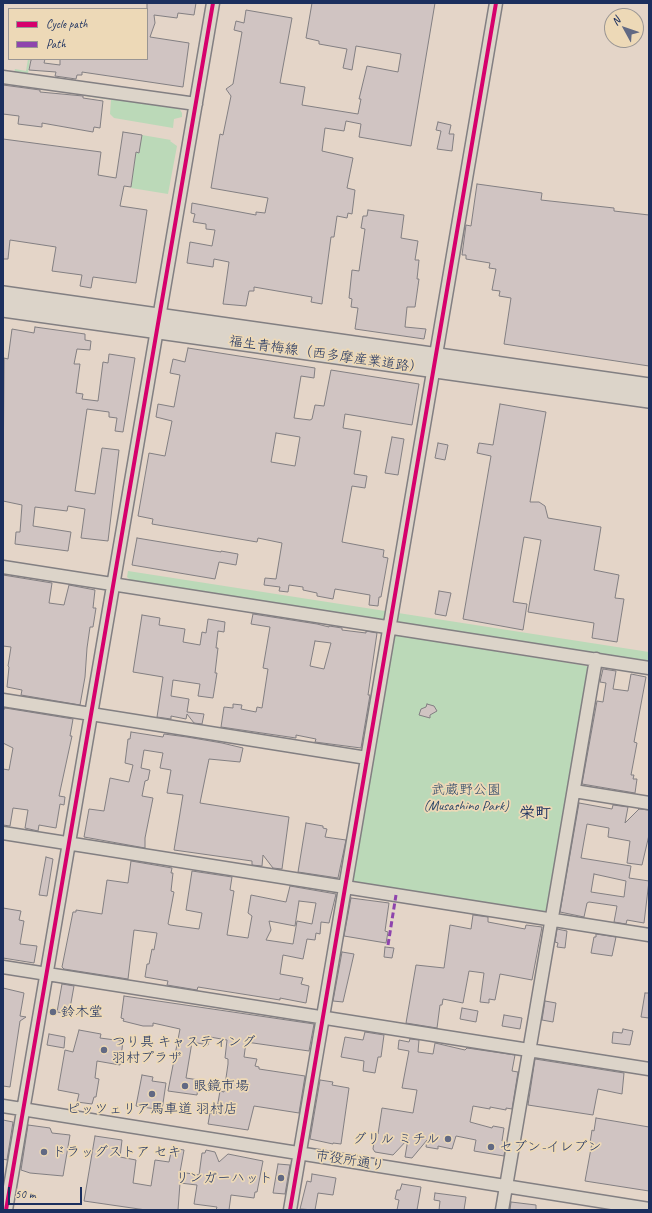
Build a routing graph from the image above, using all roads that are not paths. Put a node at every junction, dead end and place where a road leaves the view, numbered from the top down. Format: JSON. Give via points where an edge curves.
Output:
{"nodes":[{"id":1,"x":213,"y":3,"type":"edge"},
{"id":2,"x":496,"y":3,"type":"edge"},
{"id":3,"x":3,"y":77,"type":"edge"},
{"id":4,"x":196,"y":104,"type":"junction"},
{"id":5,"x":5,"y":302,"type":"edge"},
{"id":6,"x":158,"y":323,"type":"junction"},
{"id":7,"x":298,"y":336,"type":"junction"},
{"id":8,"x":295,"y":351,"type":"junction"},
{"id":9,"x":435,"y":363,"type":"junction"},
{"id":10,"x":649,"y":386,"type":"edge"},
{"id":11,"x":649,"y":400,"type":"edge"},
{"id":12,"x":3,"y":567,"type":"edge"},
{"id":13,"x":114,"y":585,"type":"junction"},
{"id":14,"x":390,"y":626,"type":"junction"},
{"id":15,"x":596,"y":659,"type":"junction"},
{"id":16,"x":649,"y":668,"type":"edge"},
{"id":17,"x":3,"y":700,"type":"edge"},
{"id":18,"x":92,"y":714,"type":"junction"},
{"id":19,"x":367,"y":758,"type":"junction"},
{"id":20,"x":574,"y":791,"type":"junction"},
{"id":21,"x":649,"y":803,"type":"edge"},
{"id":22,"x":3,"y":833,"type":"edge"},
{"id":23,"x":69,"y":844,"type":"junction"},
{"id":24,"x":345,"y":887,"type":"junction"},
{"id":25,"x":552,"y":919,"type":"junction"},
{"id":26,"x":649,"y":935,"type":"edge"},
{"id":27,"x":3,"y":967,"type":"edge"},
{"id":28,"x":46,"y":974,"type":"junction"},
{"id":29,"x":323,"y":1017,"type":"junction"},
{"id":30,"x":529,"y":1050,"type":"junction"},
{"id":31,"x":649,"y":1069,"type":"edge"},
{"id":32,"x":3,"y":1106,"type":"edge"},
{"id":33,"x":23,"y":1109,"type":"junction"},
{"id":34,"x":299,"y":1153,"type":"junction"},
{"id":35,"x":506,"y":1186,"type":"junction"},
{"id":36,"x":649,"y":1209,"type":"edge"},
{"id":37,"x":6,"y":1210,"type":"edge"},
{"id":38,"x":290,"y":1210,"type":"edge"},
{"id":39,"x":502,"y":1210,"type":"edge"}],
"edges":[{"from":1,"to":4,"type":"street"},
{"from":2,"to":9,"type":"street"},
{"from":3,"to":4,"type":"street"},
{"from":4,"to":6,"type":"street"},
{"from":5,"to":6,"type":"main road","name":"福生青梅線（西多摩産業道路）"},
{"from":6,"to":7,"type":"main road","name":"福生青梅線（西多摩産業道路）"},
{"from":6,"to":8,"type":"main road","name":"福生青梅線（西多摩産業道路）"},
{"from":6,"to":13,"type":"street"},
{"from":7,"to":8,"type":"main road"},
{"from":7,"to":9,"type":"main road","name":"福生青梅線（西多摩産業道路）"},
{"from":8,"to":9,"type":"main road","name":"福生青梅線（西多摩産業道路）"},
{"from":9,"to":10,"type":"main road","name":"福生青梅線（西多摩産業道路）"},
{"from":9,"to":11,"type":"main road","name":"福生青梅線（西多摩産業道路）"},
{"from":9,"to":14,"type":"street"},
{"from":12,"to":13,"type":"street"},
{"from":13,"to":14,"type":"street"},
{"from":13,"to":18,"type":"street"},
{"from":14,"to":15,"type":"street"},
{"from":14,"to":19,"type":"street"},
{"from":15,"to":16,"type":"street"},
{"from":15,"to":20,"type":"street"},
{"from":17,"to":18,"type":"street"},
{"from":18,"to":19,"type":"street"},
{"from":18,"to":23,"type":"street"},
{"from":19,"to":24,"type":"street"},
{"from":20,"to":21,"type":"street"},
{"from":20,"to":25,"type":"street"},
{"from":22,"to":23,"type":"street"},
{"from":23,"to":24,"type":"street"},
{"from":23,"to":28,"type":"street"},
{"from":24,"to":25,"type":"street"},
{"from":24,"to":29,"type":"street"},
{"from":25,"to":26,"type":"street"},
{"from":25,"to":30,"type":"street"},
{"from":27,"to":28,"type":"street"},
{"from":28,"to":29,"type":"street"},
{"from":28,"to":33,"type":"street"},
{"from":29,"to":30,"type":"street"},
{"from":29,"to":34,"type":"street"},
{"from":30,"to":31,"type":"street"},
{"from":30,"to":35,"type":"street"},
{"from":32,"to":33,"type":"street","name":"市役所通り"},
{"from":33,"to":34,"type":"street","name":"市役所通り"},
{"from":33,"to":37,"type":"street"},
{"from":34,"to":35,"type":"street","name":"市役所通り"},
{"from":34,"to":38,"type":"street"},
{"from":35,"to":36,"type":"street","name":"市役所通り"},
{"from":35,"to":39,"type":"street"}]}
